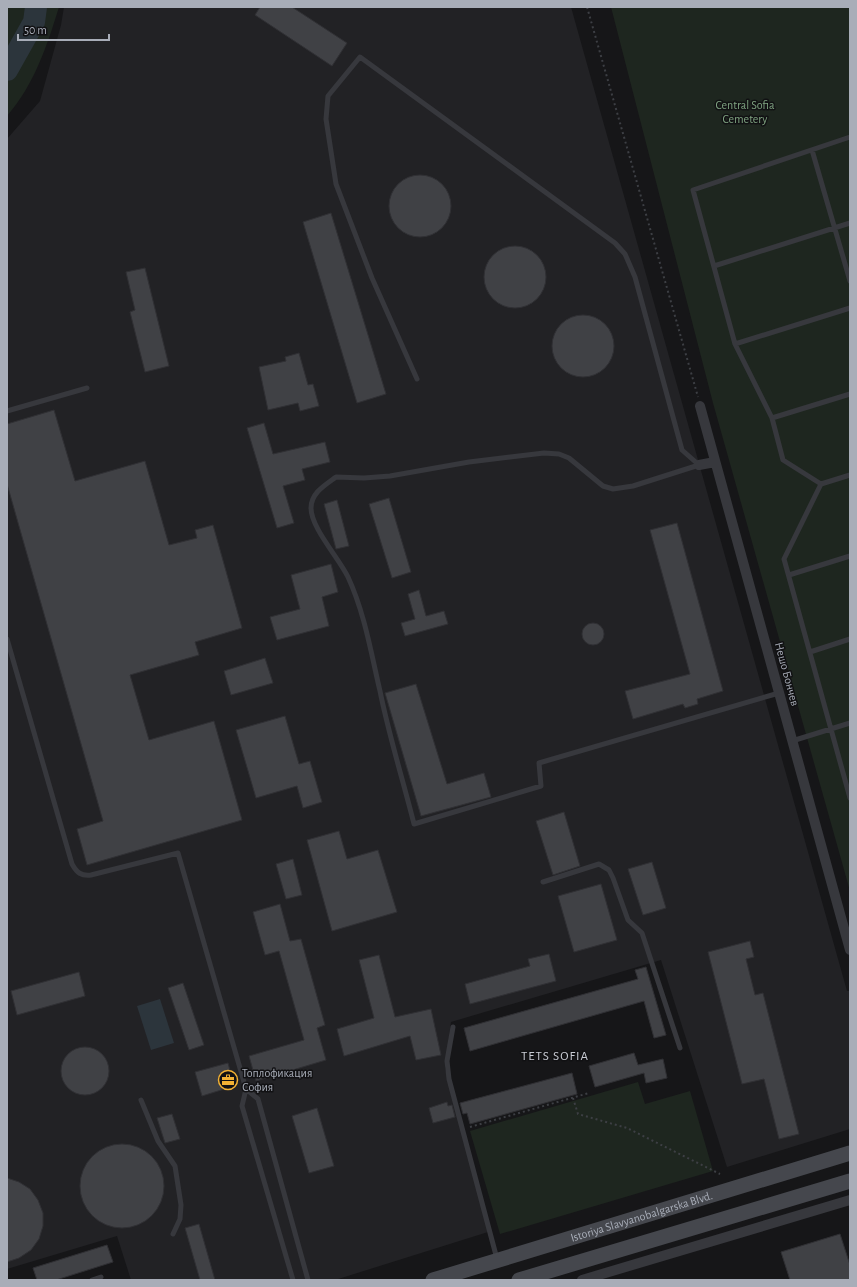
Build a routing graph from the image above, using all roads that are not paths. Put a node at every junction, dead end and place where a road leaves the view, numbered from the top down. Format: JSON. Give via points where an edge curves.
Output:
{"nodes":[{"id":1,"x":850,"y":137,"type":"edge"},
{"id":2,"x":812,"y":150,"type":"junction"},
{"id":3,"x":850,"y":223,"type":"edge"},
{"id":4,"x":835,"y":228,"type":"junction"},
{"id":5,"x":714,"y":266,"type":"junction"},
{"id":6,"x":850,"y":281,"type":"edge"},
{"id":7,"x":850,"y":308,"type":"edge"},
{"id":8,"x":735,"y":344,"type":"junction"},
{"id":9,"x":417,"y":379,"type":"dead end"},
{"id":10,"x":86,"y":388,"type":"dead end"},
{"id":11,"x":850,"y":394,"type":"edge"},
{"id":12,"x":700,"y":406,"type":"road end"},
{"id":13,"x":7,"y":411,"type":"edge"},
{"id":14,"x":772,"y":418,"type":"junction"},
{"id":15,"x":715,"y":462,"type":"junction"},
{"id":16,"x":700,"y":465,"type":"junction"},
{"id":17,"x":850,"y":474,"type":"edge"},
{"id":18,"x":821,"y":484,"type":"junction"},
{"id":19,"x":850,"y":556,"type":"edge"},
{"id":20,"x":789,"y":575,"type":"junction"},
{"id":21,"x":7,"y":639,"type":"edge"},
{"id":22,"x":850,"y":639,"type":"edge"},
{"id":23,"x":810,"y":652,"type":"junction"},
{"id":24,"x":779,"y":693,"type":"junction"},
{"id":25,"x":850,"y":723,"type":"edge"},
{"id":26,"x":830,"y":729,"type":"junction"},
{"id":27,"x":792,"y":741,"type":"junction"},
{"id":28,"x":850,"y":798,"type":"edge"},
{"id":29,"x":543,"y":882,"type":"dead end"},
{"id":30,"x":850,"y":950,"type":"edge"},
{"id":31,"x":453,"y":1027,"type":"dead end"},
{"id":32,"x":680,"y":1048,"type":"dead end"},
{"id":33,"x":246,"y":1089,"type":"junction"},
{"id":34,"x":141,"y":1100,"type":"dead end"},
{"id":35,"x":850,"y":1153,"type":"edge"},
{"id":36,"x":850,"y":1181,"type":"edge"},
{"id":37,"x":850,"y":1200,"type":"edge"},
{"id":38,"x":173,"y":1234,"type":"dead end"},
{"id":39,"x":497,"y":1260,"type":"junction"},
{"id":40,"x":101,"y":1278,"type":"dead end"},
{"id":41,"x":92,"y":1280,"type":"edge"},
{"id":42,"x":293,"y":1280,"type":"edge"},
{"id":43,"x":308,"y":1280,"type":"edge"},
{"id":44,"x":433,"y":1280,"type":"edge"},
{"id":45,"x":519,"y":1280,"type":"edge"},
{"id":46,"x":582,"y":1280,"type":"edge"}],
"edges":[{"from":1,"to":2,"type":"lane"},
{"from":2,"to":4,"type":"lane"},
{"from":2,"to":5,"type":"lane","via":[[693,190]]},
{"from":3,"to":4,"type":"lane"},
{"from":4,"to":5,"type":"lane"},
{"from":4,"to":6,"type":"lane"},
{"from":5,"to":8,"type":"lane"},
{"from":7,"to":8,"type":"lane"},
{"from":8,"to":14,"type":"lane"},
{"from":9,"to":16,"type":"lane","via":[[372,278],[336,184],[326,119],[328,96],[360,57],[625,254],[634,277],[682,450]]},
{"from":10,"to":13,"type":"lane"},
{"from":11,"to":14,"type":"lane"},
{"from":12,"to":15,"type":"street","name":"Нешо Бончев"},
{"from":14,"to":18,"type":"lane","via":[[783,460]]},
{"from":15,"to":16,"type":"street"},
{"from":15,"to":24,"type":"street","name":"Нешо Бончев"},
{"from":16,"to":24,"type":"lane","via":[[633,486],[613,489],[604,486],[569,458],[560,454],[536,454],[455,464],[390,476],[336,477],[314,495],[311,509],[316,526],[349,579],[368,632],[380,692],[414,824],[541,786],[539,763]]},
{"from":17,"to":18,"type":"lane"},
{"from":18,"to":20,"type":"lane","via":[[784,559]]},
{"from":19,"to":20,"type":"lane"},
{"from":20,"to":23,"type":"lane"},
{"from":21,"to":33,"type":"lane","via":[[76,872],[82,876],[91,875],[178,852]]},
{"from":22,"to":23,"type":"lane"},
{"from":23,"to":26,"type":"lane"},
{"from":24,"to":27,"type":"street","name":"Нешо Бончев"},
{"from":25,"to":26,"type":"lane"},
{"from":26,"to":27,"type":"lane"},
{"from":26,"to":28,"type":"lane"},
{"from":27,"to":30,"type":"street","name":"Нешо Бончев"},
{"from":29,"to":32,"type":"lane","via":[[599,864],[609,870],[628,920],[642,933]]},
{"from":31,"to":39,"type":"lane","via":[[447,1061],[449,1079]]},
{"from":33,"to":42,"type":"lane","via":[[242,1106]]},
{"from":33,"to":43,"type":"lane","via":[[258,1099]]},
{"from":34,"to":38,"type":"lane","via":[[158,1141],[175,1166],[181,1205],[180,1219]]},
{"from":35,"to":39,"type":"main road","name":"Istoriya Slavyanobalgarska Blvd."},
{"from":36,"to":45,"type":"main road"},
{"from":37,"to":46,"type":"street"},
{"from":39,"to":44,"type":"main road","name":"Istoriya Slavyanobalgarska Blvd."},
{"from":40,"to":41,"type":"lane"}]}
